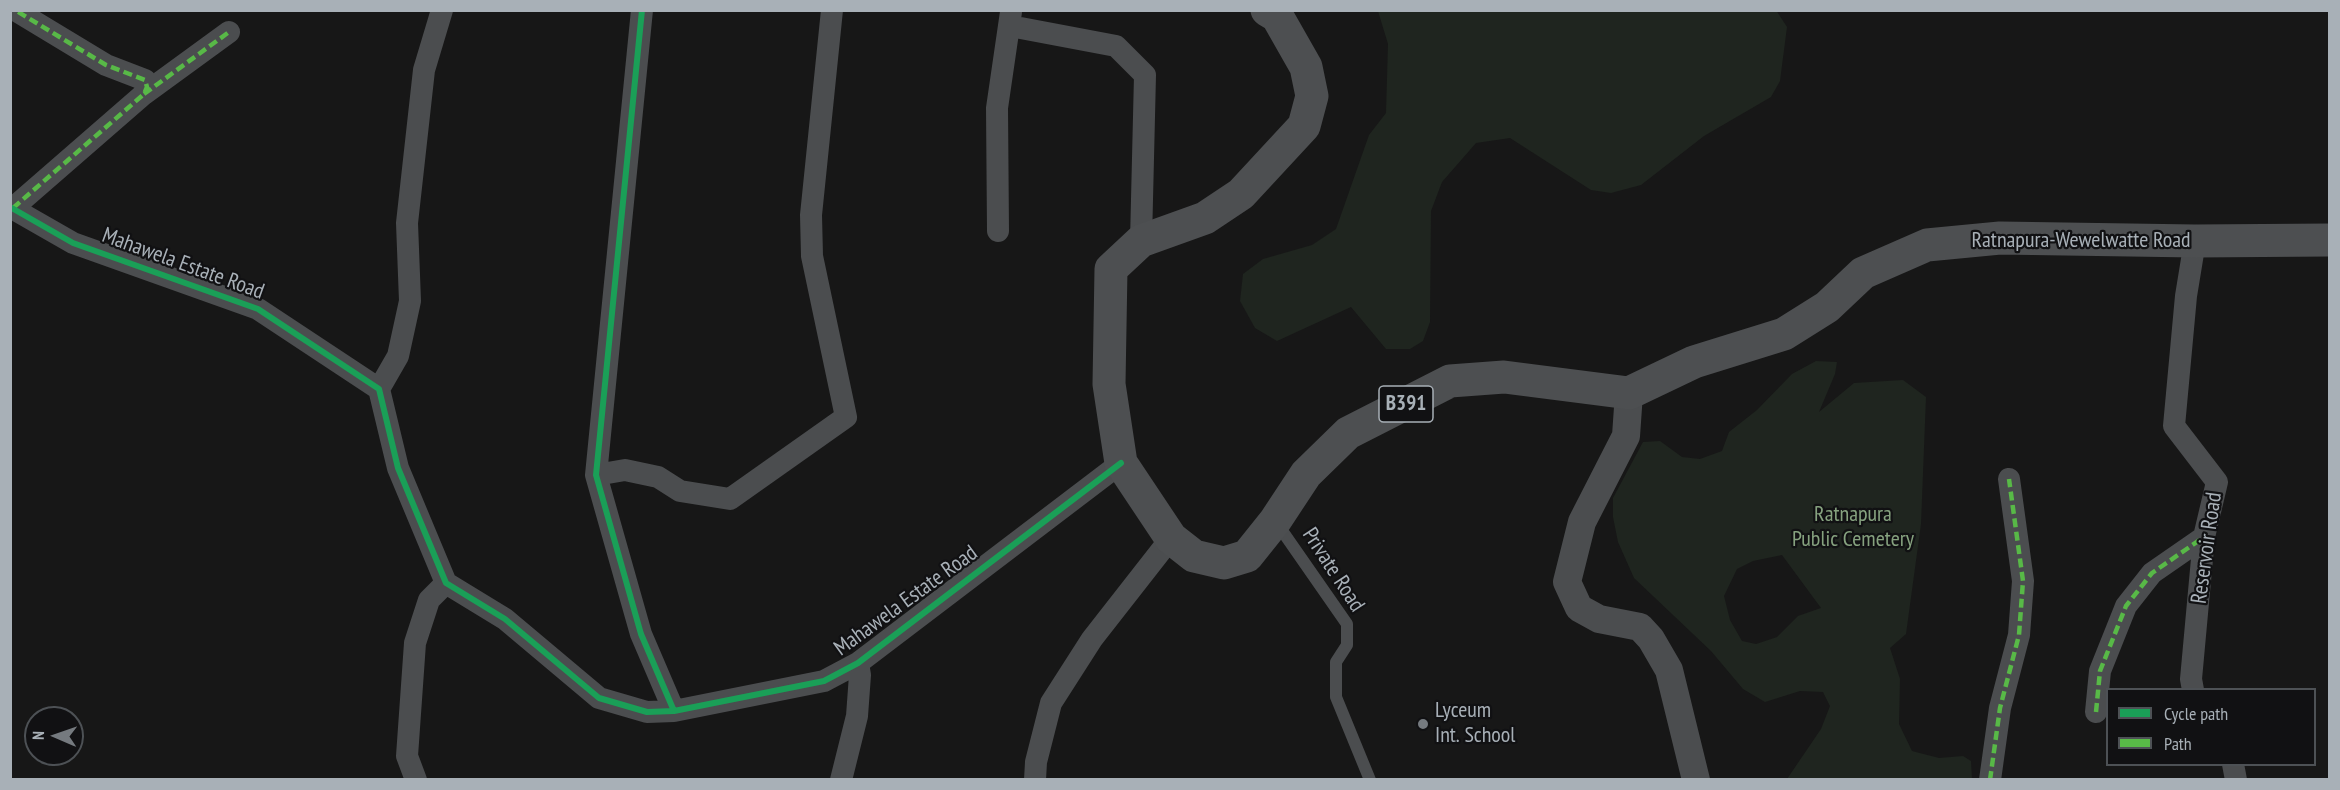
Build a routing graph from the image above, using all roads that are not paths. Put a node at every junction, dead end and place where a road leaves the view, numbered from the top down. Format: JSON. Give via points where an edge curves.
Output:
{"nodes":[{"id":1,"x":15,"y":10,"type":"edge"},
{"id":2,"x":442,"y":10,"type":"edge"},
{"id":3,"x":642,"y":10,"type":"edge"},
{"id":4,"x":832,"y":10,"type":"edge"},
{"id":5,"x":1267,"y":10,"type":"edge"},
{"id":6,"x":1011,"y":18,"type":"edge"},
{"id":7,"x":229,"y":32,"type":"dead end"},
{"id":8,"x":144,"y":94,"type":"junction"},
{"id":9,"x":12,"y":208,"type":"edge"},
{"id":10,"x":998,"y":231,"type":"dead end"},
{"id":11,"x":2330,"y":240,"type":"edge"},
{"id":12,"x":1141,"y":241,"type":"junction"},
{"id":13,"x":2195,"y":241,"type":"junction"},
{"id":14,"x":379,"y":389,"type":"junction"},
{"id":15,"x":1629,"y":393,"type":"junction"},
{"id":16,"x":1121,"y":463,"type":"junction"},
{"id":17,"x":596,"y":475,"type":"junction"},
{"id":18,"x":2009,"y":479,"type":"dead end"},
{"id":19,"x":1275,"y":521,"type":"junction"},
{"id":20,"x":2204,"y":537,"type":"junction"},
{"id":21,"x":1171,"y":538,"type":"junction"},
{"id":22,"x":446,"y":583,"type":"junction"},
{"id":23,"x":858,"y":663,"type":"junction"},
{"id":24,"x":2193,"y":688,"type":"edge"},
{"id":25,"x":674,"y":711,"type":"junction"},
{"id":26,"x":2096,"y":712,"type":"dead end"},
{"id":27,"x":416,"y":780,"type":"edge"},
{"id":28,"x":841,"y":780,"type":"edge"},
{"id":29,"x":1035,"y":780,"type":"edge"},
{"id":30,"x":1370,"y":780,"type":"edge"},
{"id":31,"x":1695,"y":780,"type":"edge"},
{"id":32,"x":1990,"y":780,"type":"edge"}],
"edges":[{"from":1,"to":8,"type":"street","via":[[106,65],[145,80]]},
{"from":2,"to":14,"type":"street","via":[[424,70],[408,224],[410,302],[398,356]]},
{"from":3,"to":17,"type":"street"},
{"from":4,"to":17,"type":"street","via":[[811,215],[812,256],[846,417],[730,499],[680,491],[658,477],[625,470]]},
{"from":5,"to":12,"type":"main road","number":"B391","via":[[1277,16],[1306,67],[1312,96],[1305,126],[1241,194],[1204,218]]},
{"from":6,"to":10,"type":"street","via":[[997,108]]},
{"from":6,"to":12,"type":"street","via":[[1116,46],[1145,75]]},
{"from":7,"to":8,"type":"street"},
{"from":8,"to":9,"type":"street"},
{"from":9,"to":14,"type":"street","name":"Mahawela Estate Road","via":[[73,243],[258,309]]},
{"from":11,"to":13,"type":"main road","name":"Ratnapura-Wewelwatte Road"},
{"from":12,"to":16,"type":"main road","number":"B391","via":[[1111,270],[1109,384]]},
{"from":13,"to":15,"type":"main road","name":"Ratnapura-Wewelwatte Road","via":[[2000,238],[1927,245],[1863,273],[1827,307],[1784,334],[1694,362]]},
{"from":13,"to":20,"type":"street","name":"Reservoir Road","via":[[2174,426],[2217,482]]},
{"from":14,"to":22,"type":"street","via":[[398,468]]},
{"from":15,"to":19,"type":"main road","number":"B391","via":[[1504,377],[1450,381],[1348,433],[1306,474]]},
{"from":15,"to":31,"type":"street","via":[[1626,436],[1582,522],[1568,582],[1579,608],[1599,619],[1640,627],[1651,639],[1669,670]]},
{"from":16,"to":21,"type":"main road","number":"B391"},
{"from":16,"to":23,"type":"street","name":"Mahawela Estate Road"},
{"from":17,"to":25,"type":"street","via":[[641,634]]},
{"from":18,"to":32,"type":"street","via":[[2023,580],[2019,635],[2000,708]]},
{"from":19,"to":21,"type":"main road","number":"B391","via":[[1247,556],[1224,563],[1194,556]]},
{"from":19,"to":30,"type":"lane","name":"Private Road","via":[[1347,624],[1347,645],[1336,662],[1336,698]]},
{"from":20,"to":24,"type":"street","name":"Reservoir Road"},
{"from":20,"to":26,"type":"street","via":[[2152,573],[2126,606],[2100,671]]},
{"from":21,"to":29,"type":"street","via":[[1092,639],[1051,703]]},
{"from":22,"to":25,"type":"street","name":"Mahawela Estate Road","via":[[505,619],[599,698],[647,712]]},
{"from":22,"to":27,"type":"street","via":[[429,600],[415,643],[407,756]]},
{"from":23,"to":25,"type":"street","name":"Mahawela Estate Road","via":[[824,681]]},
{"from":23,"to":28,"type":"street","via":[[857,716]]}]}
